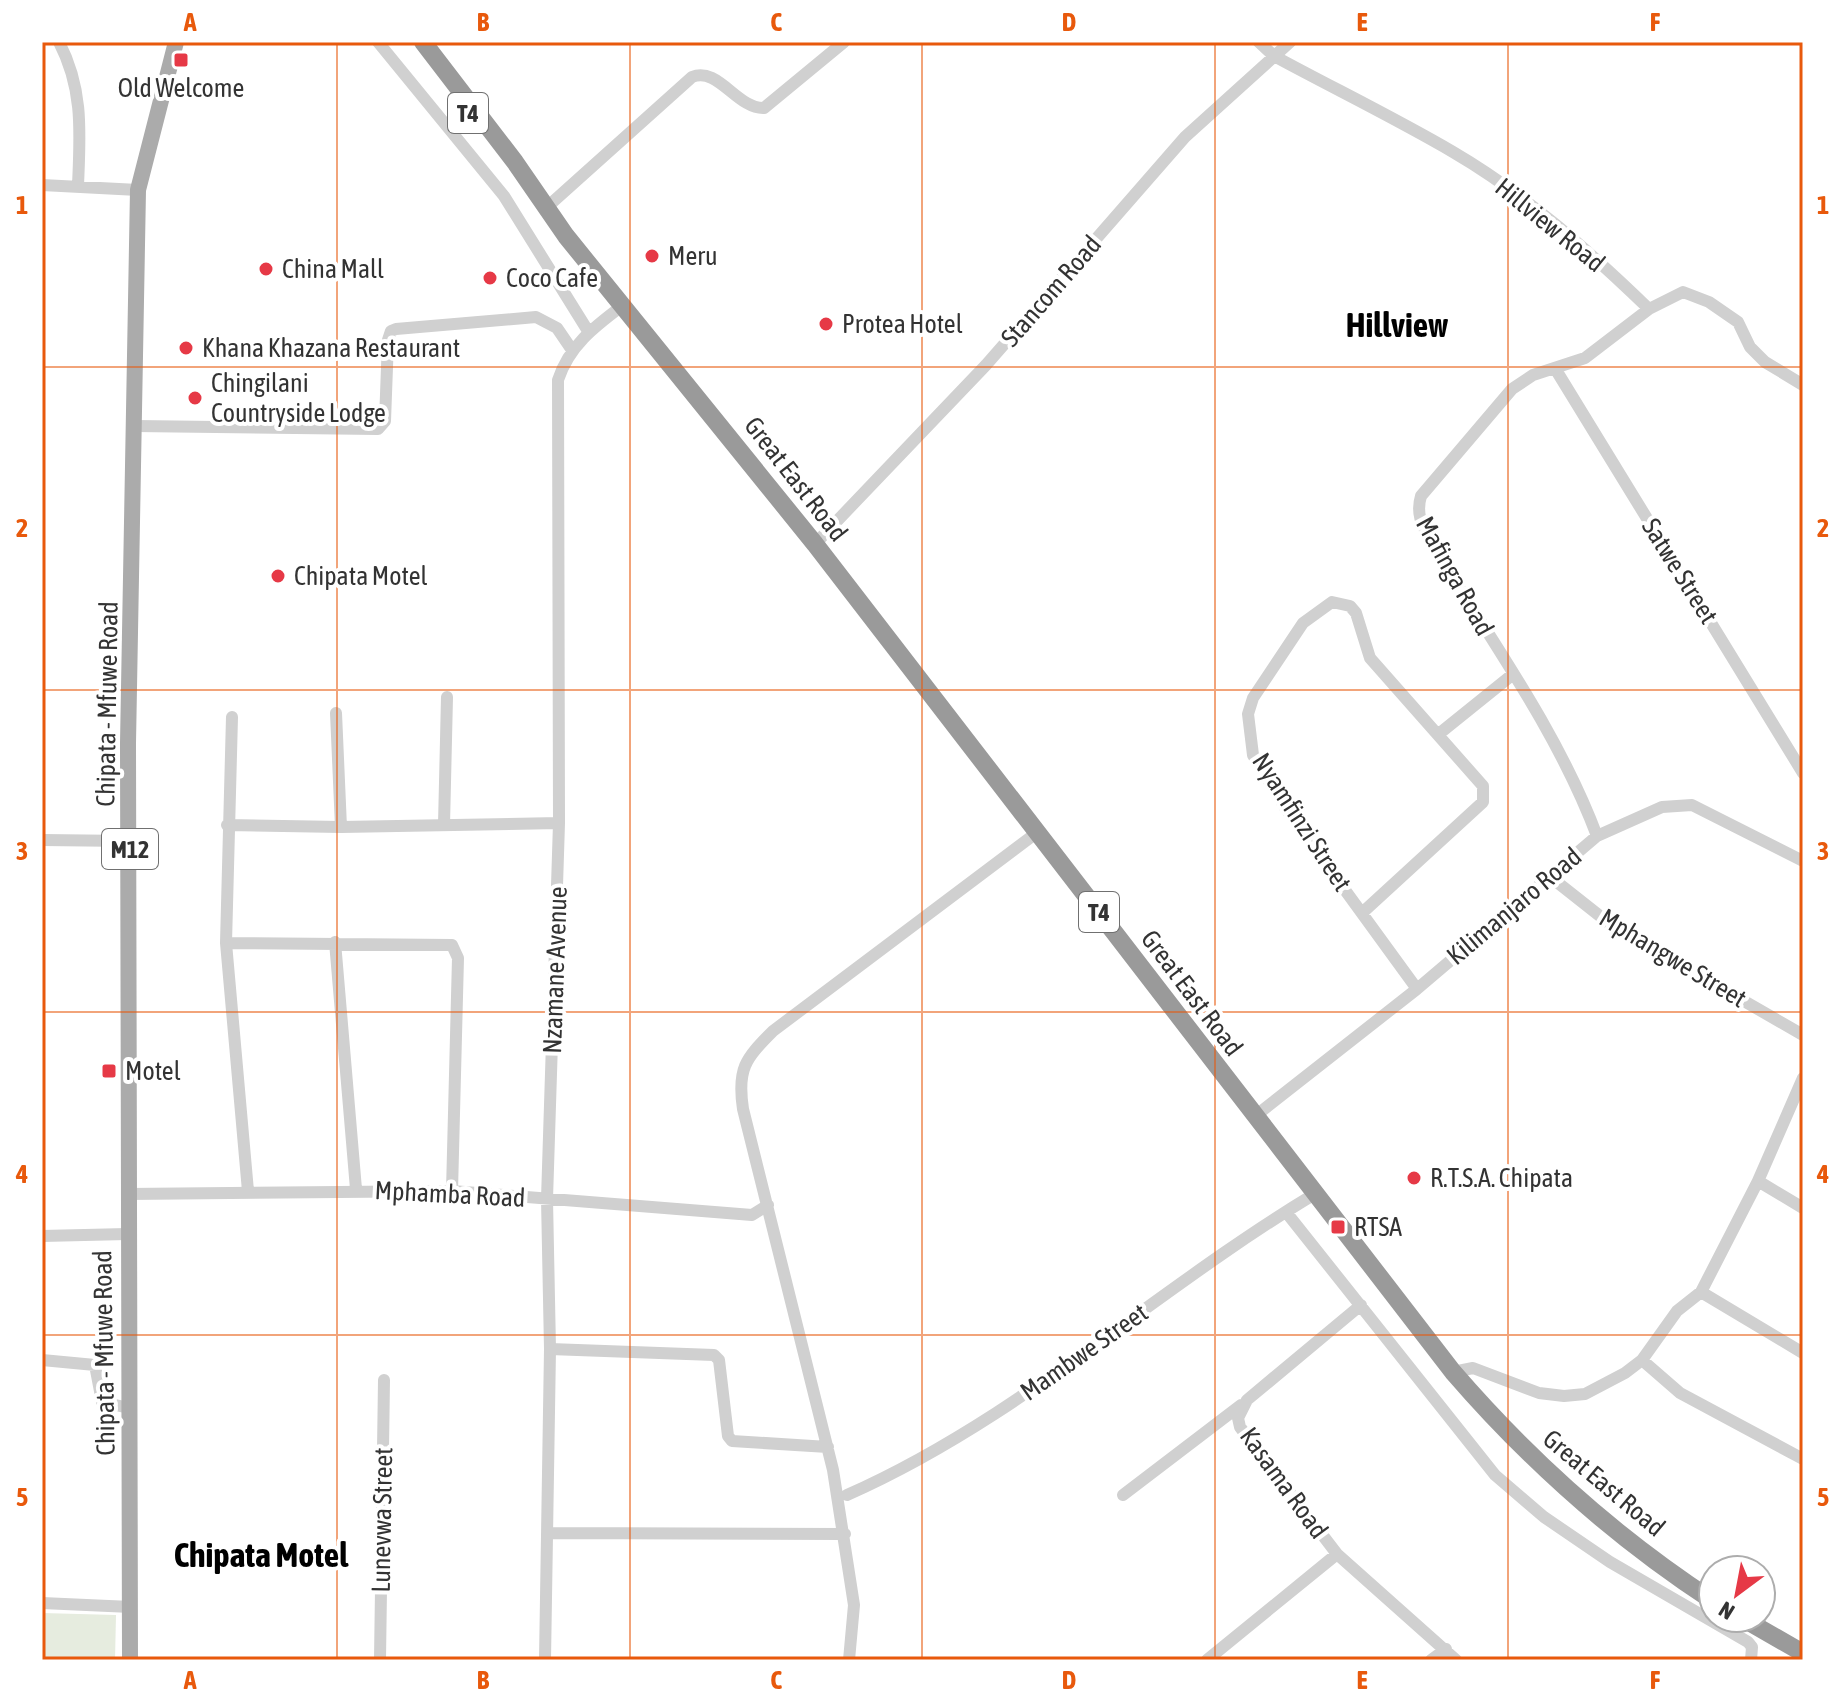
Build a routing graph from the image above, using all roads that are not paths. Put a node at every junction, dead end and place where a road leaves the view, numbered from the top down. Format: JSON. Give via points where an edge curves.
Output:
{"nodes":[{"id":1,"x":59,"y":42,"type":"edge"},
{"id":2,"x":176,"y":42,"type":"edge"},
{"id":3,"x":378,"y":42,"type":"edge"},
{"id":4,"x":410,"y":42,"type":"edge"},
{"id":5,"x":423,"y":42,"type":"edge"},
{"id":6,"x":844,"y":42,"type":"edge"},
{"id":7,"x":1259,"y":42,"type":"edge"},
{"id":8,"x":1290,"y":42,"type":"edge"},
{"id":9,"x":1274,"y":56,"type":"junction"},
{"id":10,"x":527,"y":182,"type":"junction"},
{"id":11,"x":42,"y":185,"type":"edge"},
{"id":12,"x":78,"y":186,"type":"junction"},
{"id":13,"x":138,"y":190,"type":"junction"},
{"id":14,"x":546,"y":208,"type":"junction"},
{"id":15,"x":622,"y":306,"type":"junction"},
{"id":16,"x":1649,"y":309,"type":"junction"},
{"id":17,"x":588,"y":331,"type":"junction"},
{"id":18,"x":572,"y":350,"type":"junction"},
{"id":19,"x":1556,"y":370,"type":"junction"},
{"id":20,"x":1803,"y":385,"type":"edge"},
{"id":21,"x":135,"y":426,"type":"junction"},
{"id":22,"x":815,"y":544,"type":"junction"},
{"id":23,"x":1512,"y":675,"type":"junction"},
{"id":24,"x":447,"y":697,"type":"dead end"},
{"id":25,"x":336,"y":713,"type":"dead end"},
{"id":26,"x":232,"y":717,"type":"dead end"},
{"id":27,"x":1440,"y":733,"type":"junction"},
{"id":28,"x":1803,"y":773,"type":"edge"},
{"id":29,"x":559,"y":823,"type":"junction"},
{"id":30,"x":227,"y":825,"type":"junction"},
{"id":31,"x":444,"y":825,"type":"junction"},
{"id":32,"x":341,"y":827,"type":"junction"},
{"id":33,"x":1039,"y":831,"type":"junction"},
{"id":34,"x":1597,"y":836,"type":"junction"},
{"id":35,"x":42,"y":840,"type":"edge"},
{"id":36,"x":130,"y":841,"type":"junction"},
{"id":37,"x":1803,"y":861,"type":"edge"},
{"id":38,"x":1548,"y":875,"type":"junction"},
{"id":39,"x":1362,"y":913,"type":"junction"},
{"id":40,"x":335,"y":942,"type":"junction"},
{"id":41,"x":226,"y":943,"type":"junction"},
{"id":42,"x":1417,"y":989,"type":"junction"},
{"id":43,"x":1803,"y":1035,"type":"edge"},
{"id":44,"x":1803,"y":1078,"type":"edge"},
{"id":45,"x":1254,"y":1117,"type":"junction"},
{"id":46,"x":1758,"y":1181,"type":"junction"},
{"id":47,"x":356,"y":1189,"type":"junction"},
{"id":48,"x":248,"y":1191,"type":"junction"},
{"id":49,"x":452,"y":1191,"type":"junction"},
{"id":50,"x":127,"y":1194,"type":"junction"},
{"id":51,"x":1313,"y":1195,"type":"junction"},
{"id":52,"x":547,"y":1199,"type":"junction"},
{"id":53,"x":768,"y":1205,"type":"junction"},
{"id":54,"x":1803,"y":1208,"type":"edge"},
{"id":55,"x":1286,"y":1212,"type":"junction"},
{"id":56,"x":127,"y":1234,"type":"junction"},
{"id":57,"x":42,"y":1236,"type":"edge"},
{"id":58,"x":1701,"y":1292,"type":"junction"},
{"id":59,"x":1361,"y":1305,"type":"junction"},
{"id":60,"x":550,"y":1349,"type":"junction"},
{"id":61,"x":1803,"y":1353,"type":"edge"},
{"id":62,"x":42,"y":1360,"type":"edge"},
{"id":63,"x":1642,"y":1360,"type":"junction"},
{"id":64,"x":1453,"y":1372,"type":"junction"},
{"id":65,"x":384,"y":1380,"type":"dead end"},
{"id":66,"x":1247,"y":1400,"type":"junction"},
{"id":67,"x":129,"y":1408,"type":"junction"},
{"id":68,"x":828,"y":1447,"type":"junction"},
{"id":69,"x":1803,"y":1459,"type":"edge"},
{"id":70,"x":847,"y":1495,"type":"dead end"},
{"id":71,"x":1123,"y":1495,"type":"dead end"},
{"id":72,"x":547,"y":1533,"type":"junction"},
{"id":73,"x":845,"y":1534,"type":"junction"},
{"id":74,"x":1337,"y":1554,"type":"junction"},
{"id":75,"x":1697,"y":1589,"type":"edge"},
{"id":76,"x":42,"y":1603,"type":"edge"},
{"id":77,"x":131,"y":1607,"type":"junction"},
{"id":78,"x":1770,"y":1634,"type":"edge"},
{"id":79,"x":1446,"y":1649,"type":"junction"},
{"id":80,"x":1803,"y":1653,"type":"edge"},
{"id":81,"x":130,"y":1660,"type":"edge"},
{"id":82,"x":380,"y":1660,"type":"edge"},
{"id":83,"x":545,"y":1660,"type":"edge"},
{"id":84,"x":849,"y":1660,"type":"edge"},
{"id":85,"x":1207,"y":1660,"type":"edge"},
{"id":86,"x":1431,"y":1660,"type":"edge"},
{"id":87,"x":1456,"y":1660,"type":"edge"},
{"id":88,"x":1751,"y":1660,"type":"edge"}],
"edges":[{"from":1,"to":12,"type":"street","via":[[74,75],[81,110]]},
{"from":2,"to":13,"type":"main road","name":"Chipata - Mfuwe Road","number":"M12"},
{"from":3,"to":17,"type":"street","via":[[504,196]]},
{"from":4,"to":10,"type":"highway","name":"Great East Road","number":"T4"},
{"from":5,"to":10,"type":"highway","name":"Great East Road","number":"T4"},
{"from":6,"to":14,"type":"street","via":[[764,108],[746,103],[708,76],[692,77]]},
{"from":7,"to":9,"type":"street","name":"Hillview Road"},
{"from":8,"to":9,"type":"street","name":"Stancom Road"},
{"from":9,"to":16,"type":"street","name":"Hillview Road","via":[[1453,152],[1512,191],[1564,230]]},
{"from":9,"to":22,"type":"street","name":"Stancom Road","via":[[1185,137],[986,365]]},
{"from":10,"to":14,"type":"highway","name":"Great East Road","number":"T4"},
{"from":11,"to":12,"type":"street"},
{"from":12,"to":13,"type":"street"},
{"from":13,"to":21,"type":"main road","name":"Chipata - Mfuwe Road","number":"M12"},
{"from":14,"to":15,"type":"highway","name":"Great East Road","number":"T4"},
{"from":15,"to":17,"type":"street","name":"Nzamane Avenue"},
{"from":15,"to":22,"type":"highway","name":"Great East Road","number":"T4"},
{"from":16,"to":19,"type":"street","name":"Mafinga Road","via":[[1585,358]]},
{"from":16,"to":20,"type":"street","via":[[1683,292],[1709,302],[1738,322],[1750,347],[1765,362]]},
{"from":17,"to":18,"type":"street","name":"Nzamane Avenue"},
{"from":18,"to":21,"type":"street","via":[[557,328],[536,317],[396,329],[388,340],[385,421],[378,429]]},
{"from":18,"to":29,"type":"street","name":"Nzamane Avenue","via":[[558,380]]},
{"from":19,"to":23,"type":"street","name":"Mafinga Road","via":[[1533,375],[1512,389],[1421,496],[1417,508],[1433,546]]},
{"from":19,"to":28,"type":"street","name":"Satwe Street"},
{"from":21,"to":36,"type":"main road","name":"Chipata - Mfuwe Road","number":"M12"},
{"from":22,"to":33,"type":"highway","name":"Great East Road","number":"T4"},
{"from":23,"to":27,"type":"street"},
{"from":23,"to":34,"type":"street","name":"Mafinga Road","via":[[1579,787]]},
{"from":24,"to":31,"type":"street"},
{"from":25,"to":32,"type":"street"},
{"from":26,"to":30,"type":"street"},
{"from":27,"to":39,"type":"street","via":[[1483,786],[1483,802]]},
{"from":27,"to":39,"type":"street","name":"Nyamfinzi Street","via":[[1370,658],[1350,606],[1332,602],[1316,610],[1253,698],[1248,714],[1253,755]]},
{"from":29,"to":31,"type":"street"},
{"from":29,"to":52,"type":"street","name":"Nzamane Avenue"},
{"from":30,"to":32,"type":"street"},
{"from":30,"to":41,"type":"street"},
{"from":31,"to":32,"type":"street"},
{"from":33,"to":45,"type":"highway","name":"Great East Road","number":"T4"},
{"from":33,"to":53,"type":"street","via":[[752,1052],[739,1084]]},
{"from":34,"to":37,"type":"street","name":"Kilimanjaro Road","via":[[1662,807],[1692,805]]},
{"from":34,"to":38,"type":"street","name":"Kilimanjaro Road"},
{"from":35,"to":36,"type":"street"},
{"from":36,"to":50,"type":"main road","name":"Chipata - Mfuwe Road","number":"M12"},
{"from":38,"to":42,"type":"street","name":"Kilimanjaro Road"},
{"from":38,"to":43,"type":"street","name":"Mphangwe Street","via":[[1610,924]]},
{"from":39,"to":42,"type":"street","name":"Nyamfinzi Street"},
{"from":40,"to":41,"type":"street"},
{"from":40,"to":47,"type":"street"},
{"from":40,"to":49,"type":"street","via":[[440,943],[457,952]]},
{"from":41,"to":48,"type":"street"},
{"from":42,"to":45,"type":"street","name":"Kilimanjaro Road"},
{"from":44,"to":46,"type":"street"},
{"from":45,"to":51,"type":"highway","name":"Great East Road","number":"T4"},
{"from":46,"to":54,"type":"street"},
{"from":46,"to":58,"type":"street"},
{"from":47,"to":48,"type":"street","name":"Mphamba Road"},
{"from":47,"to":49,"type":"street","name":"Mphamba Road"},
{"from":48,"to":50,"type":"street","name":"Mphamba Road"},
{"from":49,"to":52,"type":"street","name":"Mphamba Road"},
{"from":50,"to":56,"type":"main road","name":"Chipata - Mfuwe Road","number":"M12"},
{"from":51,"to":55,"type":"street","name":"Mambwe Street"},
{"from":51,"to":64,"type":"highway","name":"Great East Road","number":"T4"},
{"from":52,"to":53,"type":"street","name":"Mphamba Road","via":[[752,1215]]},
{"from":52,"to":60,"type":"street","name":"Nzamane Avenue"},
{"from":53,"to":68,"type":"street"},
{"from":55,"to":59,"type":"street"},
{"from":55,"to":70,"type":"street","name":"Mambwe Street","via":[[1009,1406],[912,1466]]},
{"from":56,"to":57,"type":"street"},
{"from":56,"to":67,"type":"main road","name":"Chipata - Mfuwe Road","number":"M12"},
{"from":58,"to":61,"type":"street"},
{"from":58,"to":63,"type":"street","via":[[1677,1311]]},
{"from":59,"to":66,"type":"street","name":"Kasama Road"},
{"from":59,"to":88,"type":"street","via":[[1495,1475],[1610,1562],[1748,1642]]},
{"from":60,"to":68,"type":"street","via":[[714,1355],[732,1441]]},
{"from":60,"to":72,"type":"street","name":"Nzamane Avenue"},
{"from":62,"to":67,"type":"street","via":[[95,1365],[102,1402]]},
{"from":63,"to":64,"type":"street","via":[[1585,1394],[1564,1396],[1539,1393],[1473,1368]]},
{"from":63,"to":69,"type":"street","via":[[1680,1393]]},
{"from":64,"to":75,"type":"highway","name":"Great East Road","number":"T4","via":[[1570,1492]]},
{"from":65,"to":82,"type":"street","name":"Lunevwa Street"},
{"from":66,"to":71,"type":"street"},
{"from":66,"to":74,"type":"street","name":"Kasama Road","via":[[1238,1418],[1240,1427]]},
{"from":67,"to":77,"type":"main road","name":"Chipata - Mfuwe Road","number":"M12"},
{"from":68,"to":73,"type":"street"},
{"from":72,"to":73,"type":"street"},
{"from":72,"to":83,"type":"street","name":"Nzamane Avenue"},
{"from":73,"to":84,"type":"street","via":[[854,1605]]},
{"from":74,"to":79,"type":"street","name":"Kasama Road"},
{"from":74,"to":85,"type":"street"},
{"from":76,"to":77,"type":"street"},
{"from":77,"to":81,"type":"main road","name":"Chipata - Mfuwe Road","number":"M12"},
{"from":78,"to":80,"type":"highway"},
{"from":79,"to":86,"type":"street"},
{"from":79,"to":87,"type":"street","name":"Kasama Road"}]}
